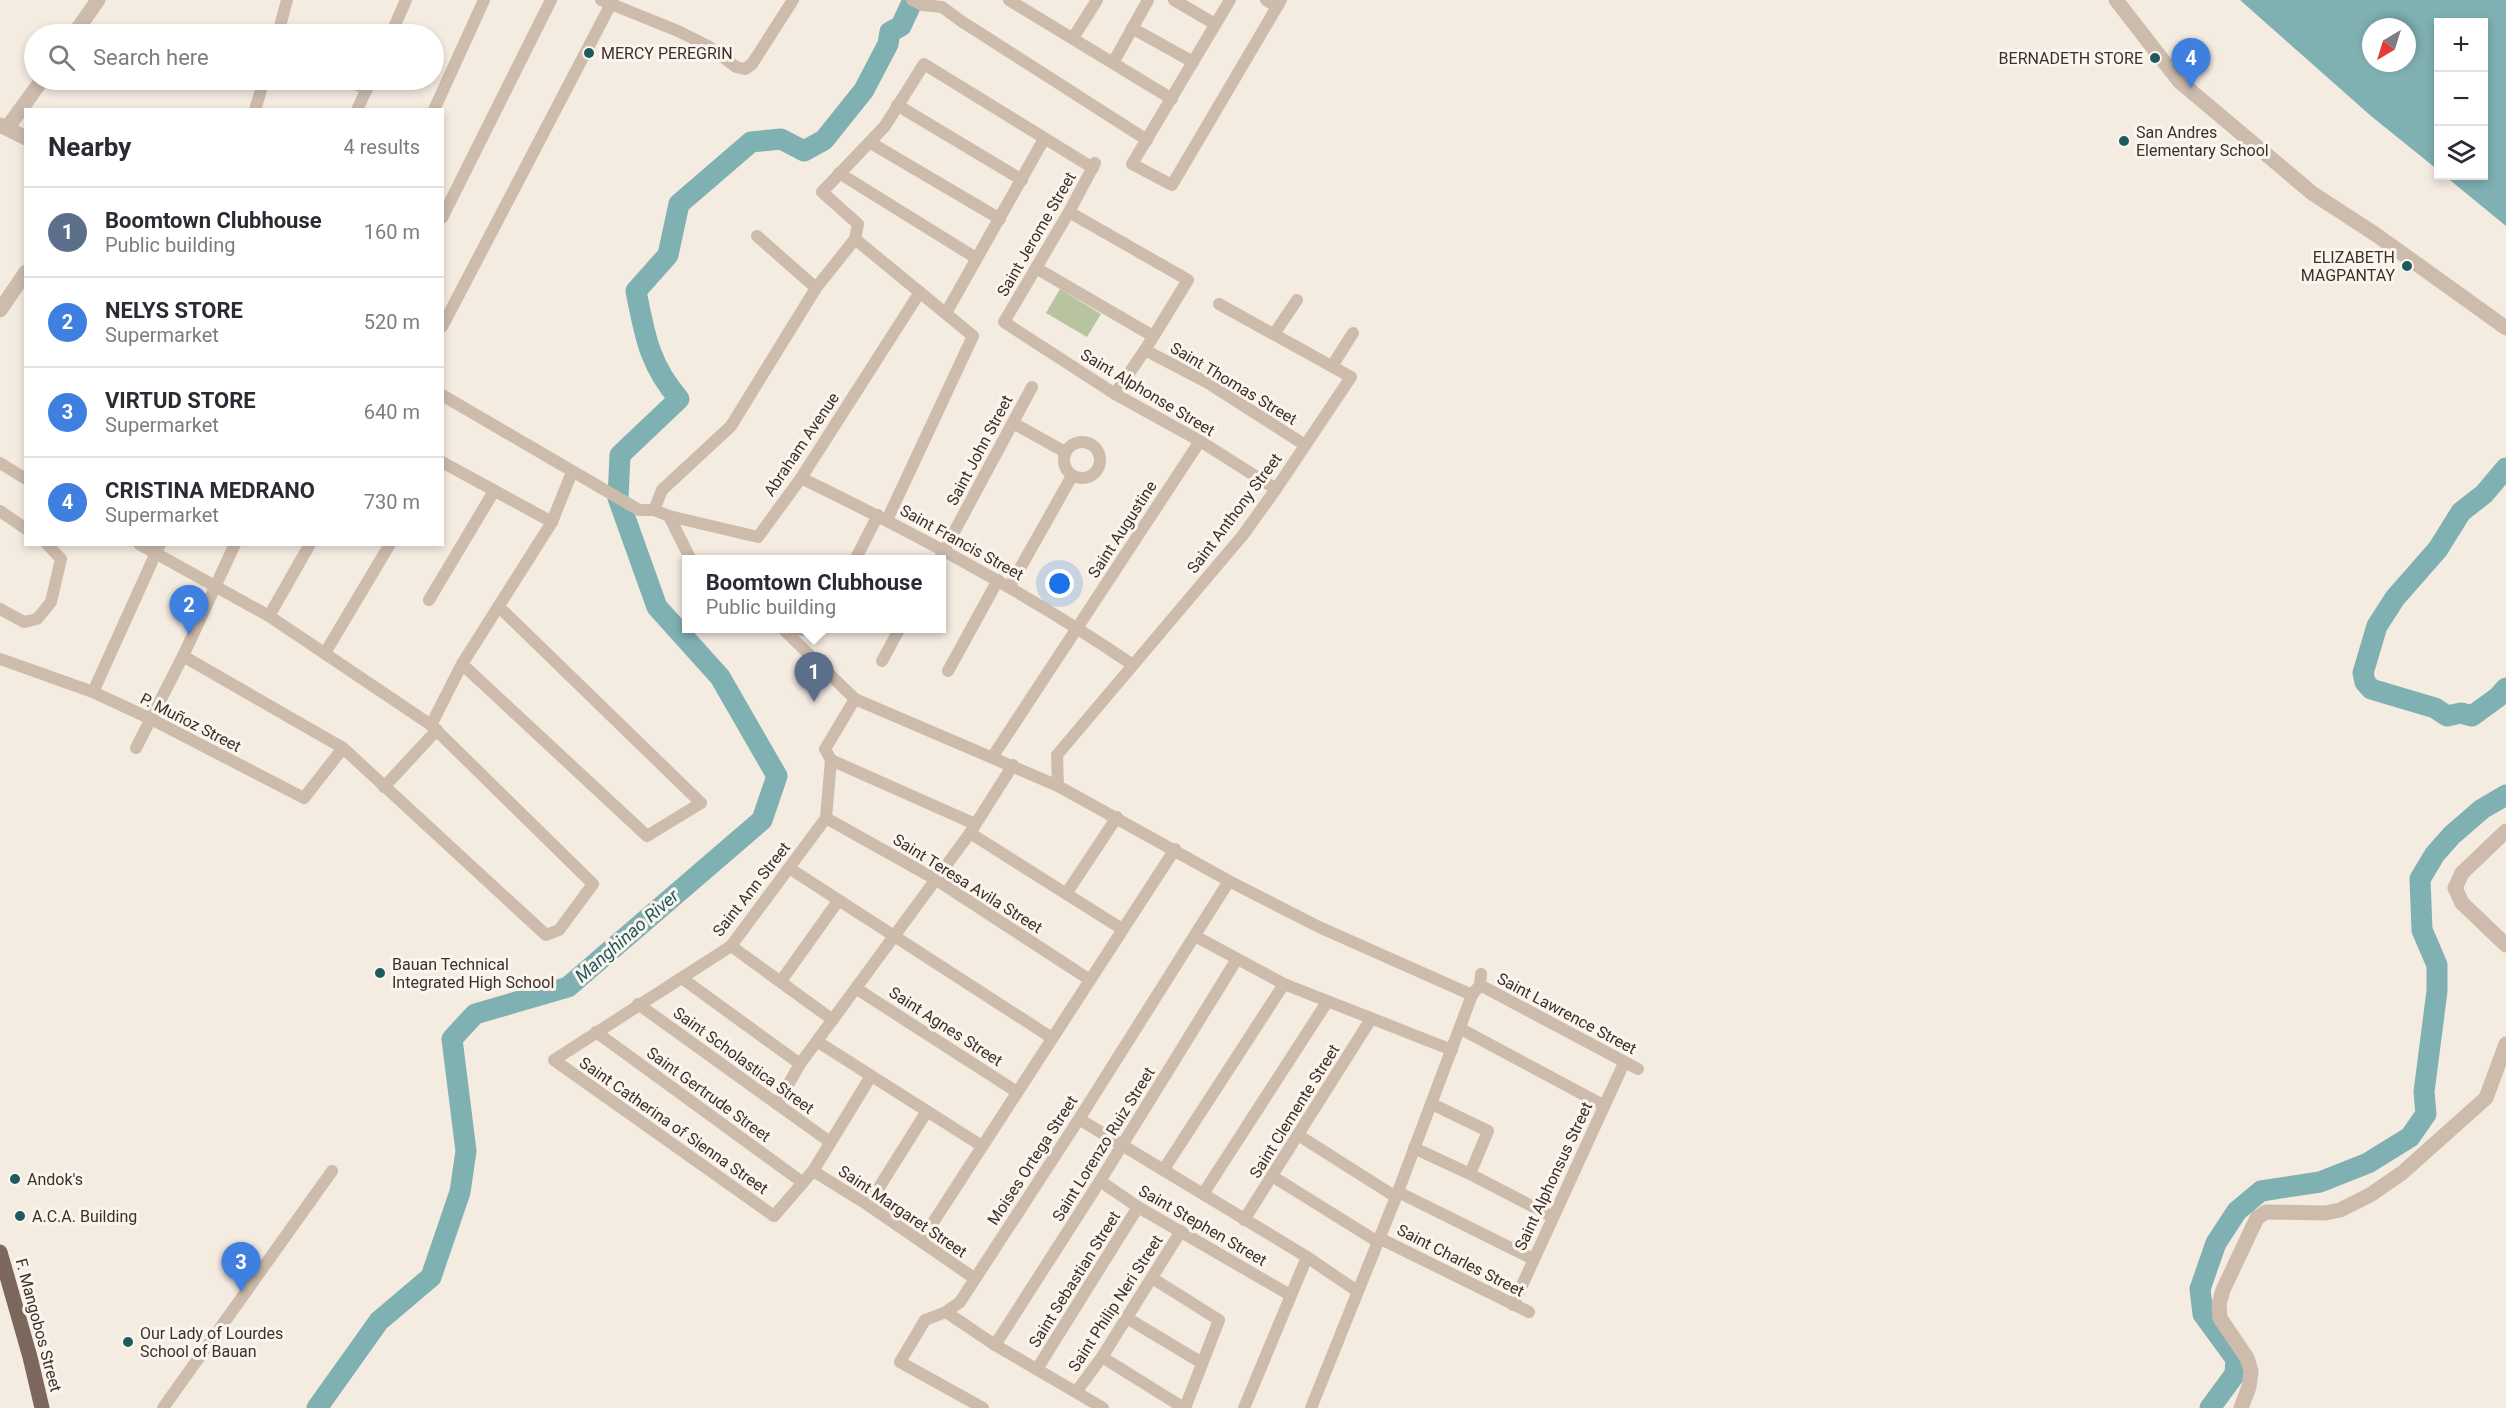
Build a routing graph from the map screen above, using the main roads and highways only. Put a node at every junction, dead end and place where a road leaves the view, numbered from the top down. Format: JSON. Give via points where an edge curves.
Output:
{"nodes":[{"id":1,"x":0,"y":1252,"type":"edge"},
{"id":2,"x":42,"y":1408,"type":"edge"}],
"edges":[{"from":1,"to":2,"type":"main road","name":"F. Mangobos Street"}]}
